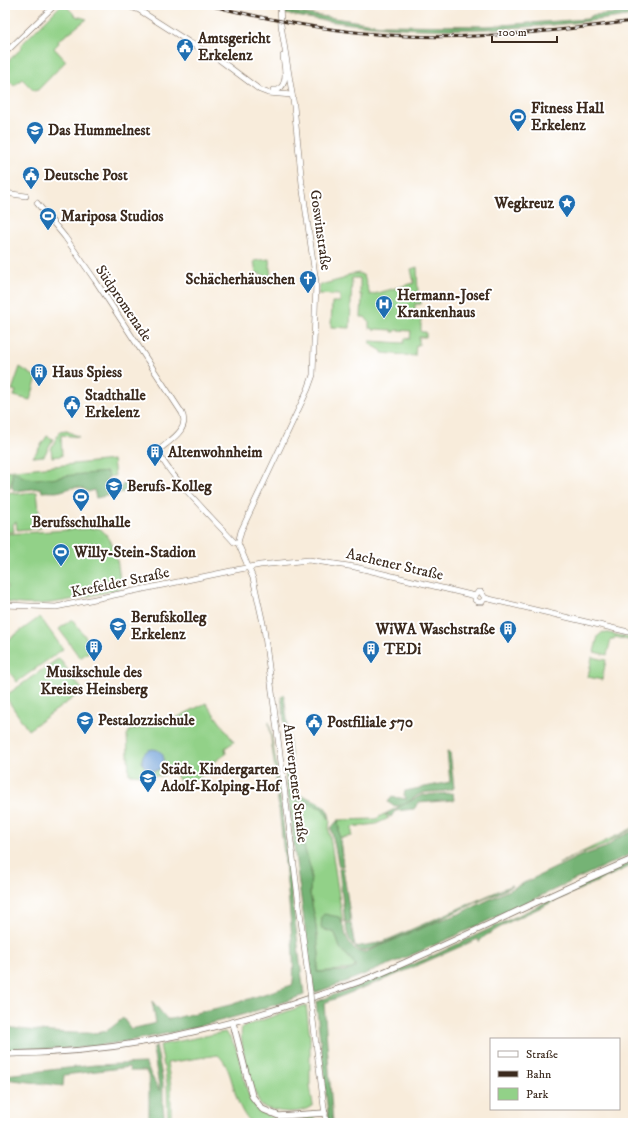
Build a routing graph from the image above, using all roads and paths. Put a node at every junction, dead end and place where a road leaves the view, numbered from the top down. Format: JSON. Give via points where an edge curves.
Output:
{"nodes":[{"id":1,"x":55,"y":5,"type":"edge"},
{"id":2,"x":124,"y":5,"type":"edge"},
{"id":3,"x":280,"y":5,"type":"edge"},
{"id":4,"x":284,"y":46,"type":"junction"},
{"id":5,"x":5,"y":54,"type":"edge"},
{"id":6,"x":268,"y":93,"type":"junction"},
{"id":7,"x":292,"y":95,"type":"junction"},
{"id":8,"x":5,"y":193,"type":"edge"},
{"id":9,"x":26,"y":196,"type":"dead end"},
{"id":10,"x":37,"y":203,"type":"dead end"},
{"id":11,"x":238,"y":543,"type":"junction"},
{"id":12,"x":309,"y":560,"type":"joint"},
{"id":13,"x":248,"y":567,"type":"junction"},
{"id":14,"x":5,"y":605,"type":"edge"},
{"id":15,"x":633,"y":633,"type":"edge"},
{"id":16,"x":633,"y":859,"type":"edge"},
{"id":17,"x":233,"y":1022,"type":"junction"},
{"id":18,"x":5,"y":1054,"type":"edge"},
{"id":19,"x":325,"y":1113,"type":"junction"},
{"id":20,"x":326,"y":1123,"type":"edge"}],
"edges":[{"from":1,"to":5,"type":"main road"},
{"from":2,"to":6,"type":"main road","via":[[145,13]]},
{"from":3,"to":4,"type":"main road","name":"Goswinstraße"},
{"from":4,"to":6,"type":"main road","via":[[283,85],[278,90],[270,90]]},
{"from":4,"to":7,"type":"main road","name":"Goswinstraße"},
{"from":6,"to":7,"type":"main road"},
{"from":7,"to":11,"type":"main road","name":"Goswinstraße","via":[[316,282],[313,375],[241,530]]},
{"from":8,"to":9,"type":"main road"},
{"from":10,"to":11,"type":"main road","name":"Südpromenade","via":[[95,280],[185,420],[179,432],[159,450],[162,458],[174,475],[234,542]]},
{"from":11,"to":13,"type":"main road"},
{"from":12,"to":13,"type":"main road","name":"Krefelder Straße"},
{"from":12,"to":15,"type":"main road","name":"Aachener Straße","via":[[355,567],[475,596],[481,592],[485,598]]},
{"from":13,"to":14,"type":"main road","name":"Krefelder Straße","via":[[56,607]]},
{"from":13,"to":19,"type":"main road","name":"Antwerpener Straße","bridge":true,"via":[[264,628]]},
{"from":16,"to":17,"type":"main road","via":[[371,977]]},
{"from":17,"to":18,"type":"main road","via":[[173,1038],[127,1046],[70,1052]]},
{"from":17,"to":19,"type":"main road","via":[[252,1096],[262,1109],[279,1116]]},
{"from":19,"to":20,"type":"main road","name":"Antwerpener Straße"}]}
